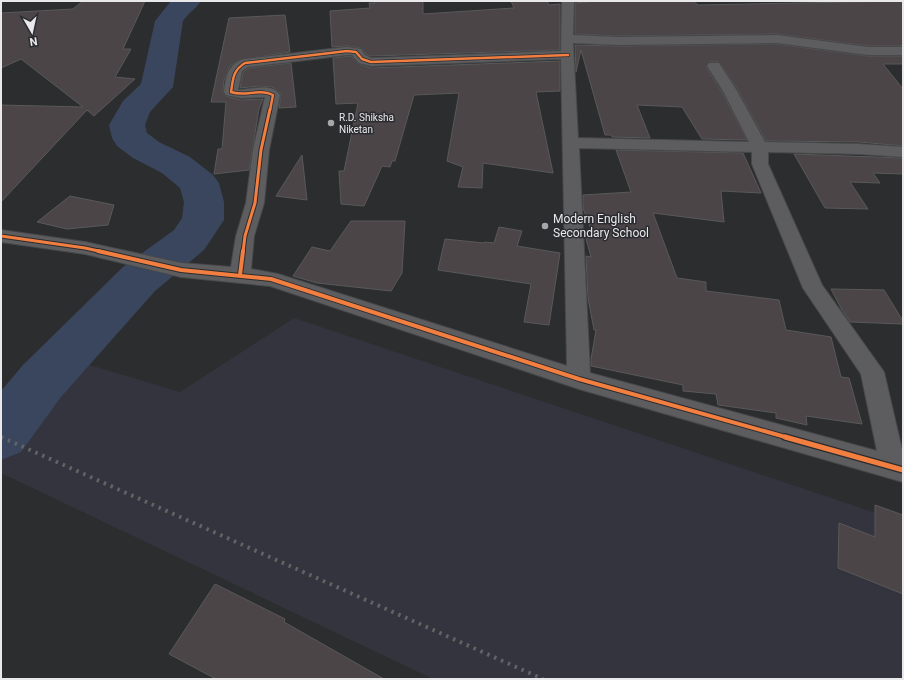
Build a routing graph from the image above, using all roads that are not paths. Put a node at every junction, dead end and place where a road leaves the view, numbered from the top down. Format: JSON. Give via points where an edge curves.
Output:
{"nodes":[{"id":1,"x":568,"y":1,"type":"edge"},
{"id":2,"x":568,"y":47,"type":"junction"},
{"id":3,"x":903,"y":52,"type":"edge"},
{"id":4,"x":714,"y":66,"type":"dead end"},
{"id":5,"x":572,"y":143,"type":"junction"},
{"id":6,"x":760,"y":148,"type":"junction"},
{"id":7,"x":903,"y":152,"type":"edge"},
{"id":8,"x":1,"y":236,"type":"edge"},
{"id":9,"x":240,"y":275,"type":"junction"},
{"id":10,"x":579,"y":379,"type":"junction"},
{"id":11,"x":898,"y":469,"type":"edge"}],
"edges":[{"from":1,"to":2,"type":"street"},
{"from":2,"to":3,"type":"street","via":[[618,40],[777,39],[868,51]]},
{"from":2,"to":5,"type":"street"},
{"from":2,"to":9,"type":"street","via":[[371,62],[360,58],[356,52],[347,51],[237,66],[234,70],[231,92],[262,92],[273,95],[261,150],[255,203],[244,236]]},
{"from":4,"to":6,"type":"street"},
{"from":5,"to":6,"type":"street"},
{"from":5,"to":10,"type":"street"},
{"from":6,"to":7,"type":"street"},
{"from":6,"to":11,"type":"street","via":[[760,164],[813,288],[872,372]]},
{"from":8,"to":9,"type":"street","via":[[85,248],[181,270]]},
{"from":9,"to":10,"type":"street","via":[[271,280]]},
{"from":10,"to":11,"type":"street"}]}
